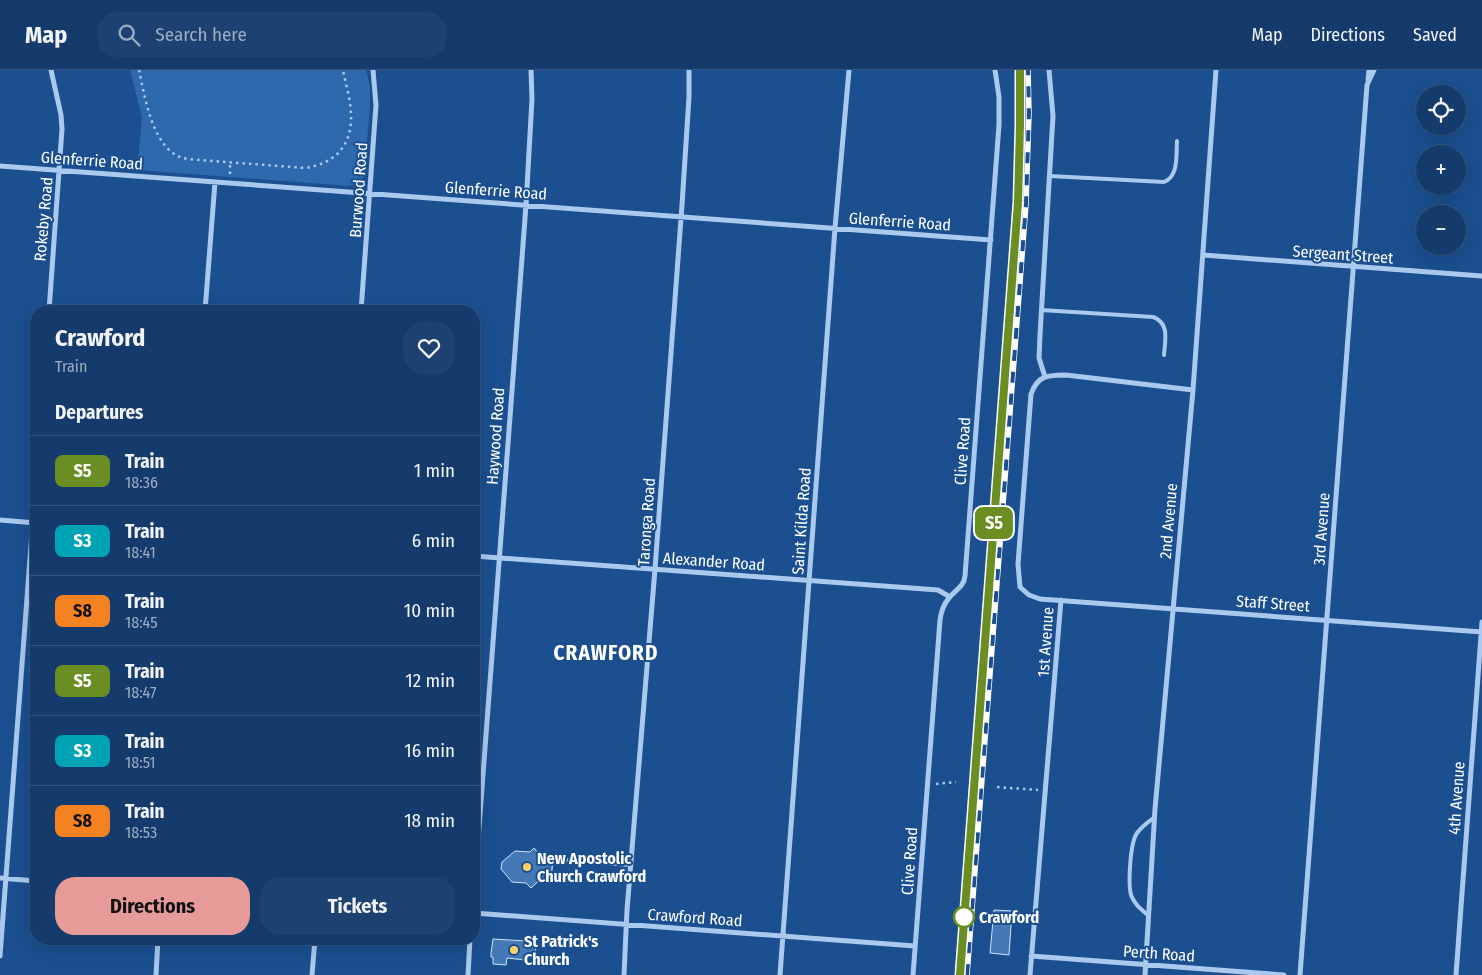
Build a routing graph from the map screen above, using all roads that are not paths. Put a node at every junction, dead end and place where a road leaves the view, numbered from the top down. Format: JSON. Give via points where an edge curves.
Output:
{"nodes":[{"id":1,"x":50,"y":70,"type":"edge"},
{"id":2,"x":373,"y":70,"type":"edge"},
{"id":3,"x":531,"y":70,"type":"edge"},
{"id":4,"x":689,"y":70,"type":"edge"},
{"id":5,"x":849,"y":70,"type":"edge"},
{"id":6,"x":995,"y":70,"type":"edge"},
{"id":7,"x":1049,"y":70,"type":"edge"},
{"id":8,"x":1216,"y":70,"type":"edge"},
{"id":9,"x":1368,"y":70,"type":"edge"},
{"id":10,"x":1374,"y":70,"type":"edge"},
{"id":11,"x":1368,"y":85,"type":"junction"},
{"id":12,"x":1177,"y":141,"type":"dead end"},
{"id":13,"x":0,"y":166,"type":"edge"},
{"id":14,"x":60,"y":170,"type":"junction"},
{"id":15,"x":1050,"y":176,"type":"junction"},
{"id":16,"x":215,"y":182,"type":"junction"},
{"id":17,"x":370,"y":193,"type":"junction"},
{"id":18,"x":526,"y":205,"type":"junction"},
{"id":19,"x":681,"y":217,"type":"junction"},
{"id":20,"x":836,"y":228,"type":"junction"},
{"id":21,"x":991,"y":240,"type":"junction"},
{"id":22,"x":1203,"y":256,"type":"junction"},
{"id":23,"x":1354,"y":267,"type":"junction"},
{"id":24,"x":1482,"y":276,"type":"edge"},
{"id":25,"x":49,"y":305,"type":"edge"},
{"id":26,"x":205,"y":305,"type":"edge"},
{"id":27,"x":361,"y":305,"type":"edge"},
{"id":28,"x":1041,"y":310,"type":"junction"},
{"id":29,"x":1164,"y":355,"type":"dead end"},
{"id":30,"x":1045,"y":377,"type":"junction"},
{"id":31,"x":1193,"y":390,"type":"junction"},
{"id":32,"x":0,"y":520,"type":"edge"},
{"id":33,"x":30,"y":523,"type":"edge"},
{"id":34,"x":480,"y":556,"type":"edge"},
{"id":35,"x":499,"y":558,"type":"junction"},
{"id":36,"x":655,"y":569,"type":"junction"},
{"id":37,"x":809,"y":581,"type":"junction"},
{"id":38,"x":30,"y":584,"type":"edge"},
{"id":39,"x":950,"y":597,"type":"junction"},
{"id":40,"x":1062,"y":600,"type":"junction"},
{"id":41,"x":1172,"y":608,"type":"junction"},
{"id":42,"x":1327,"y":620,"type":"junction"},
{"id":43,"x":1482,"y":622,"type":"edge"},
{"id":44,"x":1482,"y":631,"type":"edge"},
{"id":45,"x":480,"y":813,"type":"edge"},
{"id":46,"x":1155,"y":818,"type":"junction"},
{"id":47,"x":564,"y":860,"type":"dead end"},
{"id":48,"x":631,"y":865,"type":"junction"},
{"id":49,"x":0,"y":878,"type":"edge"},
{"id":50,"x":6,"y":878,"type":"junction"},
{"id":51,"x":30,"y":880,"type":"edge"},
{"id":52,"x":480,"y":913,"type":"edge"},
{"id":53,"x":1149,"y":916,"type":"junction"},
{"id":54,"x":627,"y":925,"type":"junction"},
{"id":55,"x":784,"y":936,"type":"junction"},
{"id":56,"x":158,"y":945,"type":"edge"},
{"id":57,"x":314,"y":945,"type":"edge"},
{"id":58,"x":470,"y":945,"type":"edge"},
{"id":59,"x":915,"y":946,"type":"junction"},
{"id":60,"x":0,"y":956,"type":"edge"},
{"id":61,"x":1031,"y":956,"type":"junction"},
{"id":62,"x":1146,"y":965,"type":"junction"},
{"id":63,"x":156,"y":975,"type":"edge"},
{"id":64,"x":312,"y":975,"type":"edge"},
{"id":65,"x":468,"y":975,"type":"edge"},
{"id":66,"x":624,"y":975,"type":"edge"},
{"id":67,"x":780,"y":975,"type":"edge"},
{"id":68,"x":913,"y":975,"type":"edge"},
{"id":69,"x":1030,"y":975,"type":"edge"},
{"id":70,"x":1145,"y":975,"type":"edge"},
{"id":71,"x":1284,"y":975,"type":"edge"},
{"id":72,"x":1300,"y":975,"type":"edge"},
{"id":73,"x":1456,"y":975,"type":"edge"}],
"edges":[{"from":1,"to":14,"type":"street","name":"Rokeby Road","via":[[61,115]]},
{"from":2,"to":17,"type":"street","name":"Burwood Road","via":[[376,105]]},
{"from":3,"to":18,"type":"street","name":"Haywood Road"},
{"from":4,"to":19,"type":"street","name":"Taronga Road"},
{"from":5,"to":20,"type":"street","name":"Saint Kilda Road"},
{"from":6,"to":21,"type":"street","name":"Clive Road","via":[[999,125]]},
{"from":7,"to":15,"type":"street","via":[[1053,116]]},
{"from":8,"to":22,"type":"street","name":"2nd Avenue"},
{"from":9,"to":11,"type":"street","name":"3rd Avenue"},
{"from":10,"to":11,"type":"street","name":"3rd Avenue"},
{"from":11,"to":23,"type":"street","name":"3rd Avenue"},
{"from":12,"to":15,"type":"lane","via":[[1173,176],[1164,182]]},
{"from":13,"to":14,"type":"street","name":"Glenferrie Road"},
{"from":14,"to":16,"type":"street","name":"Glenferrie Road"},
{"from":14,"to":25,"type":"street","name":"Rokeby Road"},
{"from":15,"to":28,"type":"street"},
{"from":16,"to":17,"type":"street","name":"Glenferrie Road"},
{"from":16,"to":26,"type":"street"},
{"from":17,"to":18,"type":"street","name":"Glenferrie Road"},
{"from":17,"to":27,"type":"street","name":"Burwood Road"},
{"from":18,"to":19,"type":"street","name":"Glenferrie Road"},
{"from":18,"to":35,"type":"street","name":"Haywood Road"},
{"from":19,"to":20,"type":"street","name":"Glenferrie Road"},
{"from":19,"to":36,"type":"street","name":"Taronga Road"},
{"from":20,"to":21,"type":"street","name":"Glenferrie Road"},
{"from":20,"to":37,"type":"street","name":"Saint Kilda Road"},
{"from":21,"to":39,"type":"street","name":"Clive Road","via":[[965,576],[963,584]]},
{"from":22,"to":23,"type":"street","name":"Sergeant Street"},
{"from":22,"to":31,"type":"street","name":"2nd Avenue"},
{"from":23,"to":24,"type":"street","name":"Sergeant Street"},
{"from":23,"to":42,"type":"street","name":"3rd Avenue"},
{"from":28,"to":29,"type":"lane","via":[[1159,319],[1164,324]]},
{"from":28,"to":30,"type":"street","via":[[1039,358]]},
{"from":30,"to":31,"type":"street","via":[[1066,375]]},
{"from":30,"to":40,"type":"street","name":"1st Avenue","via":[[1034,385],[1031,394],[1018,576],[1020,587],[1029,595]]},
{"from":31,"to":41,"type":"street","name":"2nd Avenue"},
{"from":32,"to":33,"type":"street"},
{"from":34,"to":35,"type":"street","name":"Alexander Road"},
{"from":35,"to":36,"type":"street","name":"Alexander Road"},
{"from":35,"to":45,"type":"street","name":"Haywood Road"},
{"from":36,"to":37,"type":"street","name":"Alexander Road"},
{"from":36,"to":48,"type":"street","name":"Taronga Road"},
{"from":37,"to":39,"type":"street","name":"Alexander Road","via":[[938,590]]},
{"from":37,"to":55,"type":"street","name":"Saint Kilda Road"},
{"from":38,"to":50,"type":"street"},
{"from":39,"to":59,"type":"street","name":"Clive Road","via":[[942,609],[940,620]]},
{"from":40,"to":41,"type":"street","name":"Staff Street"},
{"from":40,"to":61,"type":"street","name":"1st Avenue"},
{"from":41,"to":42,"type":"street","name":"Staff Street"},
{"from":41,"to":46,"type":"street","name":"2nd Avenue"},
{"from":42,"to":44,"type":"street","name":"Staff Street"},
{"from":42,"to":72,"type":"street","name":"3rd Avenue"},
{"from":43,"to":44,"type":"street","name":"4th Avenue"},
{"from":44,"to":73,"type":"street","name":"4th Avenue"},
{"from":46,"to":53,"type":"street","name":"2nd Avenue"},
{"from":46,"to":53,"type":"lane","via":[[1136,835],[1130,882],[1136,904]]},
{"from":47,"to":48,"type":"lane"},
{"from":48,"to":54,"type":"street","name":"Taronga Road"},
{"from":49,"to":50,"type":"street"},
{"from":50,"to":51,"type":"street"},
{"from":50,"to":60,"type":"street"},
{"from":52,"to":54,"type":"street","name":"Crawford Road"},
{"from":53,"to":62,"type":"street","name":"2nd Avenue"},
{"from":54,"to":55,"type":"street","name":"Crawford Road"},
{"from":54,"to":66,"type":"street","name":"Taronga Road"},
{"from":55,"to":59,"type":"street","name":"Crawford Road"},
{"from":55,"to":67,"type":"street","name":"Saint Kilda Road"},
{"from":56,"to":63,"type":"street"},
{"from":57,"to":64,"type":"street"},
{"from":58,"to":65,"type":"street"},
{"from":59,"to":68,"type":"street","name":"Clive Road"},
{"from":61,"to":62,"type":"street","name":"Perth Road"},
{"from":61,"to":69,"type":"street","name":"1st Avenue"},
{"from":62,"to":70,"type":"street","name":"2nd Avenue"},
{"from":62,"to":71,"type":"street","name":"Perth Road"}]}
